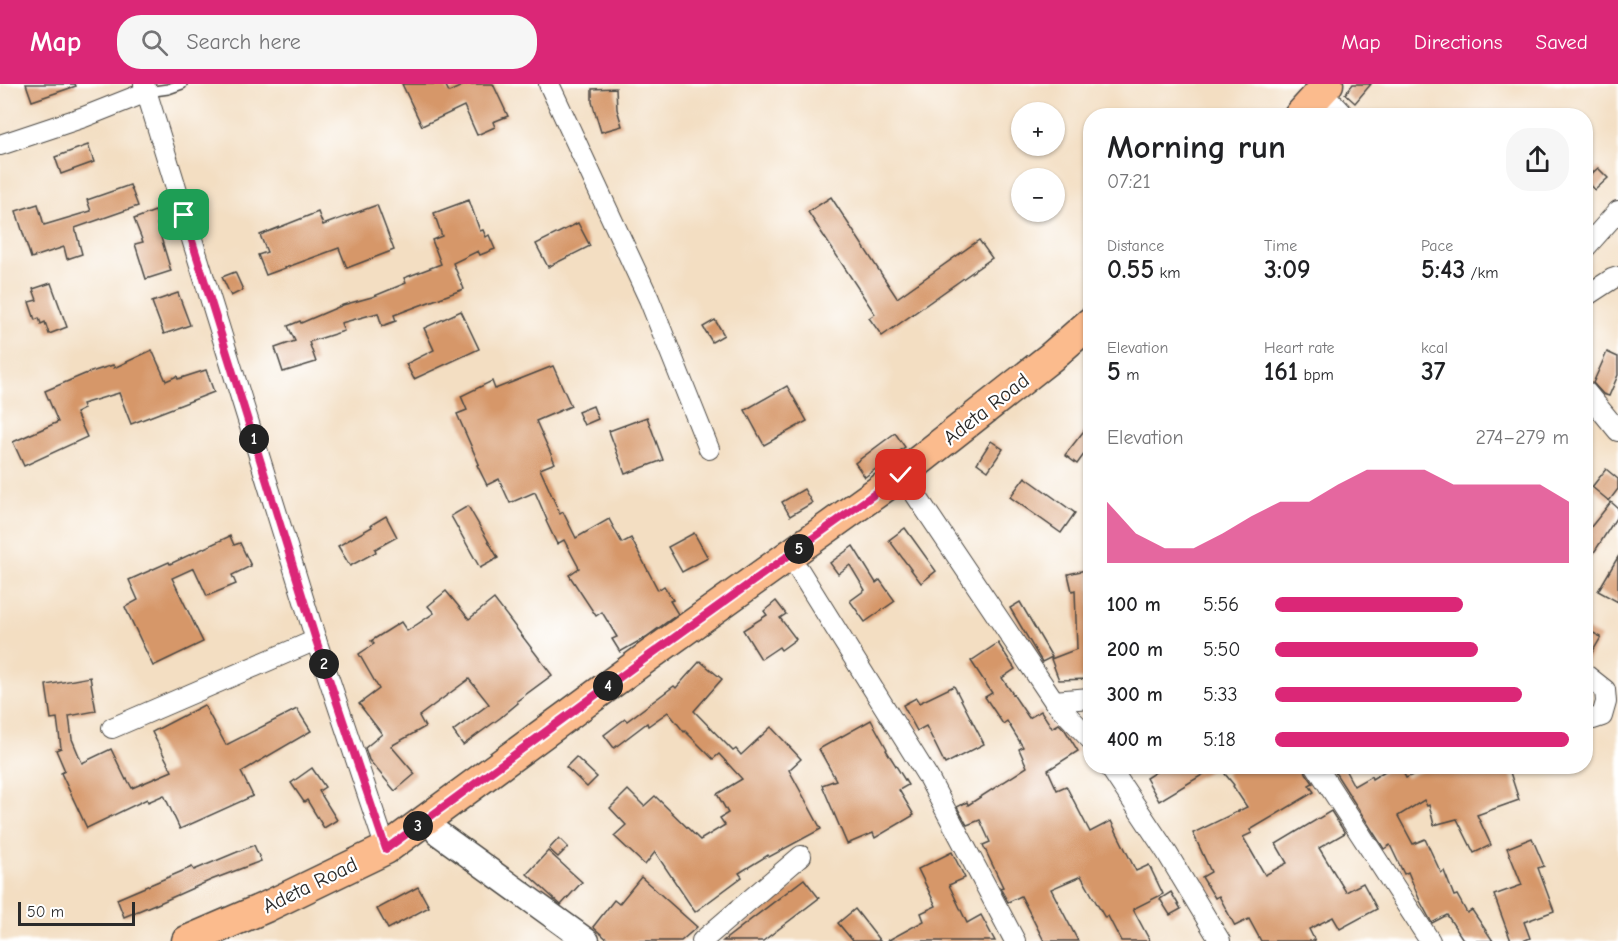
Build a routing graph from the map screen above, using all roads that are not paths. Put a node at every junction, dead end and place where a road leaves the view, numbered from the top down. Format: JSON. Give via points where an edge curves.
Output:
{"nodes":[{"id":1,"x":182,"y":84,"type":"edge"},
{"id":2,"x":549,"y":84,"type":"edge"},
{"id":3,"x":145,"y":88,"type":"edge"},
{"id":4,"x":1335,"y":100,"type":"edge"},
{"id":5,"x":1317,"y":108,"type":"edge"},
{"id":6,"x":0,"y":146,"type":"edge"},
{"id":7,"x":1618,"y":211,"type":"edge"},
{"id":8,"x":1593,"y":239,"type":"edge"},
{"id":9,"x":1618,"y":277,"type":"edge"},
{"id":10,"x":1593,"y":291,"type":"edge"},
{"id":11,"x":1083,"y":329,"type":"edge"},
{"id":12,"x":1083,"y":350,"type":"edge"},
{"id":13,"x":1593,"y":401,"type":"edge"},
{"id":14,"x":1618,"y":431,"type":"edge"},
{"id":15,"x":709,"y":449,"type":"dead end"},
{"id":16,"x":911,"y":488,"type":"junction"},
{"id":17,"x":799,"y":570,"type":"junction"},
{"id":18,"x":316,"y":640,"type":"junction"},
{"id":19,"x":1593,"y":681,"type":"edge"},
{"id":20,"x":1083,"y":699,"type":"edge"},
{"id":21,"x":1054,"y":701,"type":"junction"},
{"id":22,"x":1593,"y":719,"type":"edge"},
{"id":23,"x":112,"y":728,"type":"dead end"},
{"id":24,"x":1083,"y":732,"type":"edge"},
{"id":25,"x":1114,"y":774,"type":"edge"},
{"id":26,"x":1321,"y":774,"type":"edge"},
{"id":27,"x":438,"y":833,"type":"junction"},
{"id":28,"x":386,"y":849,"type":"junction"},
{"id":29,"x":801,"y":856,"type":"dead end"},
{"id":30,"x":187,"y":941,"type":"edge"},
{"id":31,"x":229,"y":941,"type":"edge"},
{"id":32,"x":587,"y":941,"type":"edge"},
{"id":33,"x":702,"y":941,"type":"edge"},
{"id":34,"x":1014,"y":941,"type":"edge"},
{"id":35,"x":1220,"y":941,"type":"edge"},
{"id":36,"x":1430,"y":941,"type":"edge"}],
"edges":[{"from":1,"to":3,"type":"lane","via":[[168,89]]},
{"from":2,"to":15,"type":"street","via":[[649,299]]},
{"from":3,"to":6,"type":"street","via":[[84,117]]},
{"from":3,"to":18,"type":"street"},
{"from":4,"to":5,"type":"main road"},
{"from":7,"to":8,"type":"street"},
{"from":9,"to":10,"type":"street"},
{"from":11,"to":28,"type":"main road","name":"Adeta Road","via":[[901,475]]},
{"from":12,"to":16,"type":"main road","name":"Adeta Road"},
{"from":13,"to":14,"type":"street"},
{"from":16,"to":17,"type":"main road","name":"Adeta Road"},
{"from":16,"to":21,"type":"street"},
{"from":17,"to":27,"type":"main road","name":"Adeta Road"},
{"from":17,"to":34,"type":"street","via":[[928,777]]},
{"from":18,"to":23,"type":"street"},
{"from":18,"to":28,"type":"street"},
{"from":19,"to":22,"type":"street","via":[[1605,690],[1606,702],[1602,716]]},
{"from":20,"to":21,"type":"street"},
{"from":21,"to":24,"type":"street"},
{"from":25,"to":35,"type":"street"},
{"from":26,"to":36,"type":"street"},
{"from":27,"to":31,"type":"main road","name":"Adeta Road","via":[[372,876]]},
{"from":27,"to":32,"type":"street"},
{"from":28,"to":30,"type":"main road","name":"Adeta Road"},
{"from":29,"to":33,"type":"street"}]}
